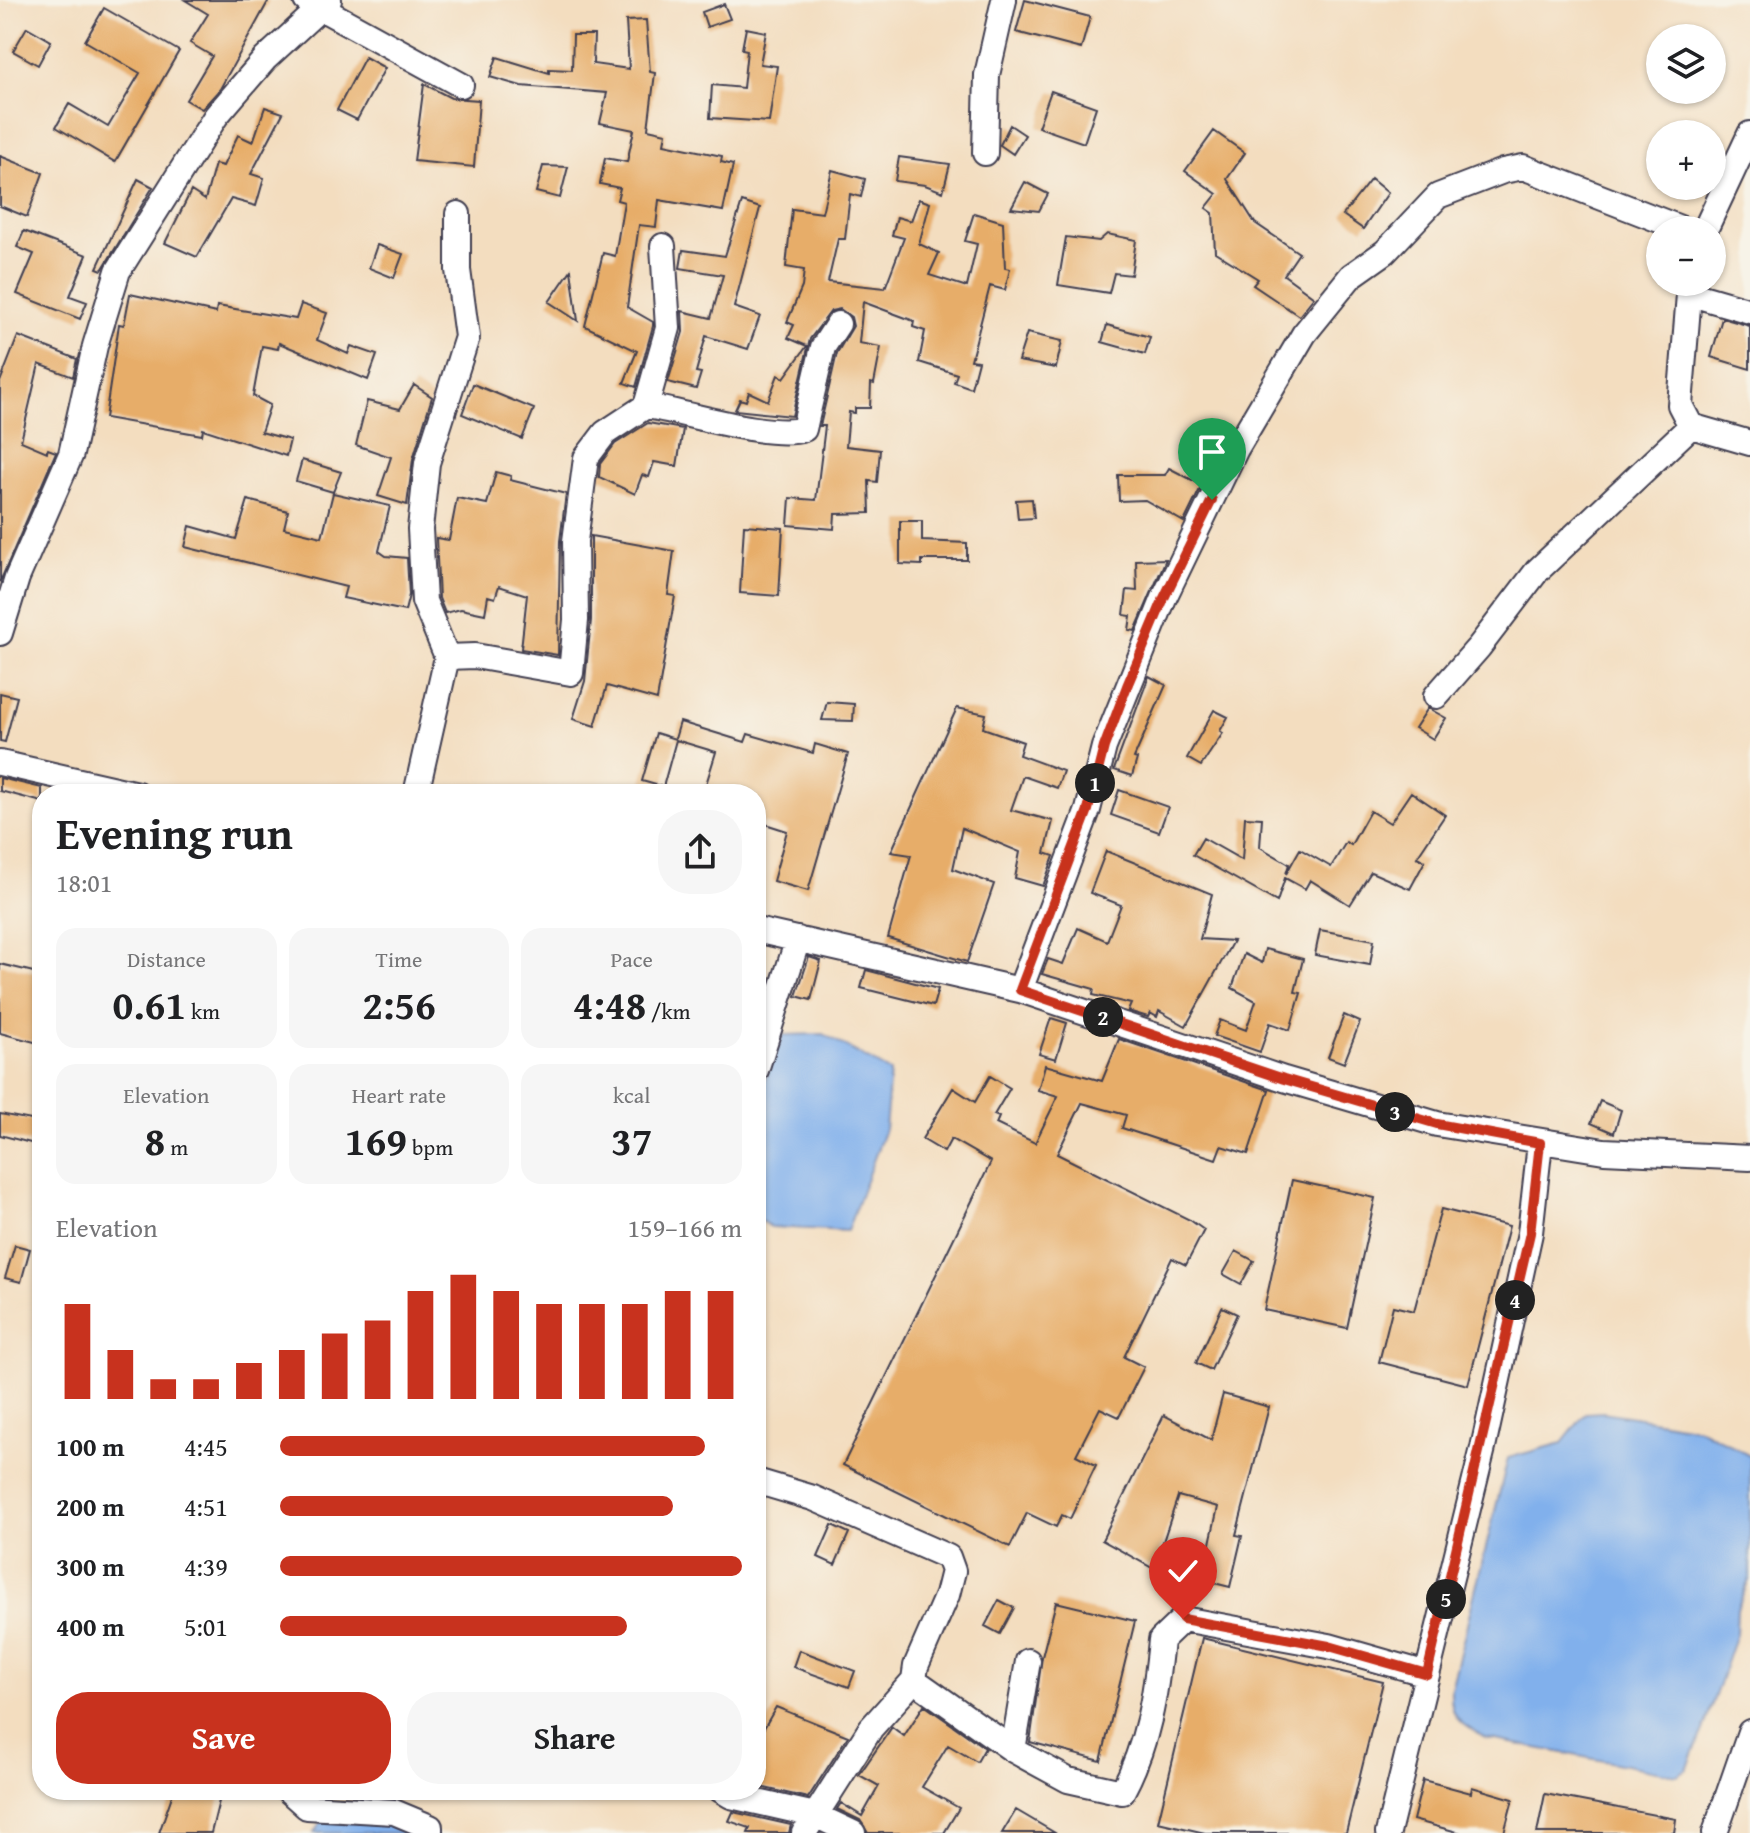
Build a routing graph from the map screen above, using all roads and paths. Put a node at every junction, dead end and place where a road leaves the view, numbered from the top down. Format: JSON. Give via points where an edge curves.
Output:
{"nodes":[{"id":1,"x":1004,"y":0,"type":"edge"},
{"id":2,"x":319,"y":3,"type":"edge"},
{"id":3,"x":461,"y":85,"type":"dead end"},
{"id":4,"x":1750,"y":134,"type":"edge"},
{"id":5,"x":985,"y":153,"type":"dead end"},
{"id":6,"x":1743,"y":166,"type":"edge"},
{"id":7,"x":458,"y":214,"type":"dead end"},
{"id":8,"x":1649,"y":216,"type":"edge"},
{"id":9,"x":1713,"y":216,"type":"edge"},
{"id":10,"x":663,"y":246,"type":"dead end"},
{"id":11,"x":1688,"y":296,"type":"edge"},
{"id":12,"x":1712,"y":296,"type":"edge"},
{"id":13,"x":1750,"y":311,"type":"edge"},
{"id":14,"x":838,"y":324,"type":"dead end"},
{"id":15,"x":646,"y":406,"type":"junction"},
{"id":16,"x":1691,"y":426,"type":"junction"},
{"id":17,"x":1750,"y":443,"type":"edge"},
{"id":18,"x":0,"y":633,"type":"edge"},
{"id":19,"x":447,"y":657,"type":"junction"},
{"id":20,"x":1436,"y":696,"type":"dead end"},
{"id":21,"x":0,"y":763,"type":"edge"},
{"id":22,"x":93,"y":784,"type":"edge"},
{"id":23,"x":418,"y":784,"type":"edge"},
{"id":24,"x":766,"y":932,"type":"edge"},
{"id":25,"x":798,"y":939,"type":"junction"},
{"id":26,"x":1020,"y":990,"type":"junction"},
{"id":27,"x":766,"y":1039,"type":"edge"},
{"id":28,"x":1540,"y":1143,"type":"junction"},
{"id":29,"x":1750,"y":1158,"type":"edge"},
{"id":30,"x":766,"y":1484,"type":"edge"},
{"id":31,"x":1028,"y":1661,"type":"dead end"},
{"id":32,"x":1427,"y":1674,"type":"junction"},
{"id":33,"x":914,"y":1680,"type":"junction"},
{"id":34,"x":1750,"y":1732,"type":"edge"},
{"id":35,"x":1013,"y":1750,"type":"junction"},
{"id":36,"x":299,"y":1800,"type":"edge"},
{"id":37,"x":742,"y":1800,"type":"edge"},
{"id":38,"x":810,"y":1824,"type":"edge"},
{"id":39,"x":430,"y":1833,"type":"edge"},
{"id":40,"x":853,"y":1833,"type":"edge"},
{"id":41,"x":1388,"y":1833,"type":"edge"},
{"id":42,"x":1715,"y":1833,"type":"edge"}],
"edges":[{"from":1,"to":5,"type":"street","via":[[987,75]]},
{"from":2,"to":3,"type":"street"},
{"from":2,"to":18,"type":"street","via":[[216,116],[118,271],[71,454],[17,578]]},
{"from":4,"to":6,"type":"street"},
{"from":6,"to":9,"type":"street"},
{"from":7,"to":19,"type":"street","via":[[458,270],[467,337],[427,463],[420,529],[424,601]]},
{"from":8,"to":26,"type":"street","via":[[1523,167],[1503,171],[1438,196],[1385,252],[1351,276],[1304,334],[1236,449],[1164,598],[1104,747],[1088,810]]},
{"from":10,"to":15,"type":"street","via":[[668,328]]},
{"from":11,"to":16,"type":"street","via":[[1680,405]]},
{"from":12,"to":13,"type":"street"},
{"from":14,"to":15,"type":"street","via":[[823,347],[804,429],[791,433]]},
{"from":15,"to":19,"type":"street","via":[[605,433],[586,458],[575,541],[571,673],[475,656]]},
{"from":16,"to":17,"type":"street"},
{"from":16,"to":20,"type":"street","via":[[1537,571]]},
{"from":19,"to":23,"type":"street"},
{"from":21,"to":22,"type":"street"},
{"from":24,"to":25,"type":"street"},
{"from":25,"to":26,"type":"street"},
{"from":25,"to":27,"type":"street"},
{"from":26,"to":28,"type":"street","via":[[1299,1084],[1437,1124]]},
{"from":28,"to":29,"type":"street"},
{"from":28,"to":32,"type":"street","via":[[1530,1233]]},
{"from":30,"to":33,"type":"street","via":[[813,1498],[948,1557],[953,1571],[947,1595]]},
{"from":31,"to":35,"type":"street"},
{"from":32,"to":35,"type":"street","via":[[1329,1646],[1183,1619],[1161,1640],[1156,1696],[1122,1792],[1068,1780]]},
{"from":32,"to":41,"type":"street"},
{"from":33,"to":35,"type":"street"},
{"from":33,"to":38,"type":"street","via":[[871,1728]]},
{"from":34,"to":42,"type":"street"},
{"from":36,"to":39,"type":"street","via":[[307,1807],[394,1812],[430,1827]]},
{"from":37,"to":38,"type":"street"},
{"from":38,"to":40,"type":"street"}]}
